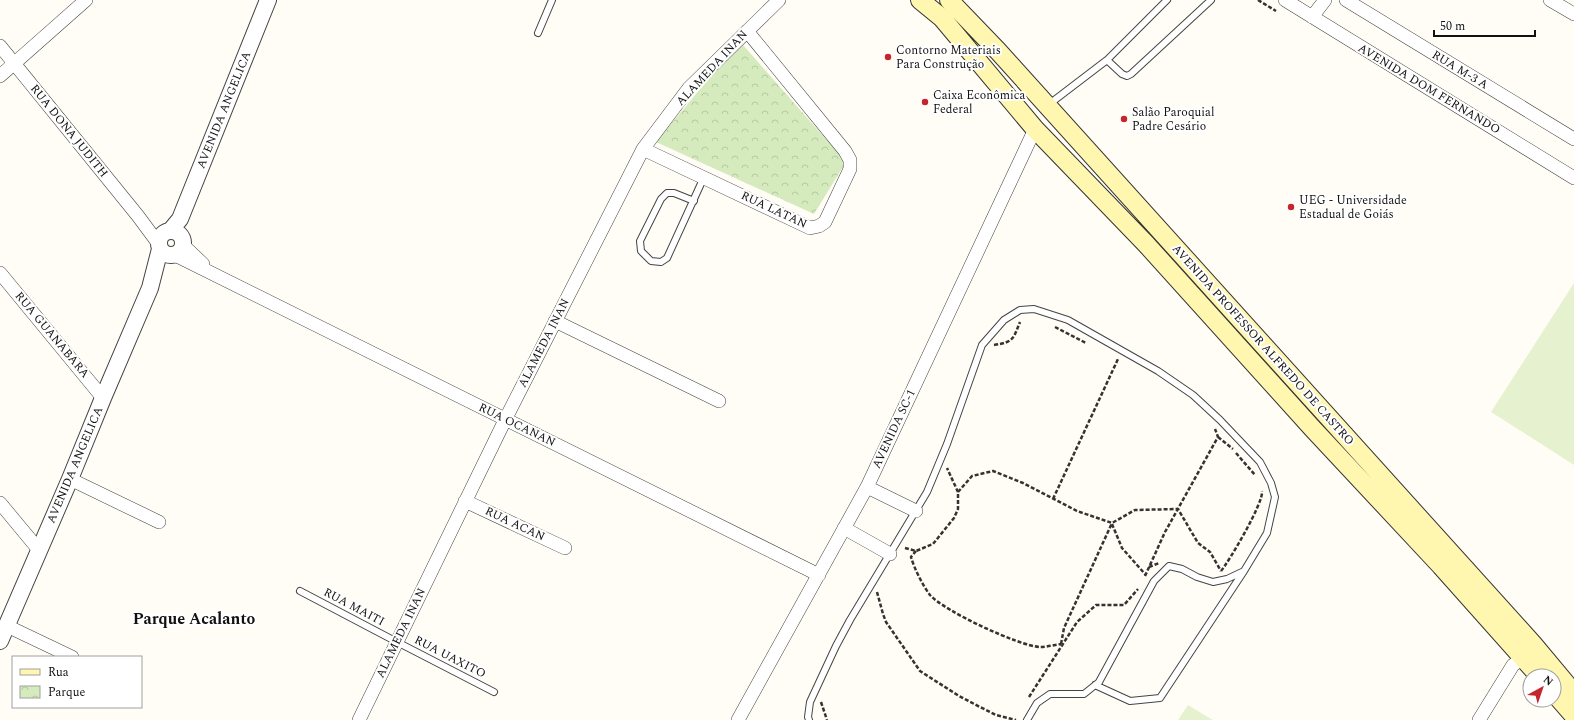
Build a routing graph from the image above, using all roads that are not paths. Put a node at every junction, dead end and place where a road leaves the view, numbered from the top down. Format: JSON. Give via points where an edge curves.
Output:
{"nodes":[{"id":1,"x":86,"y":0,"type":"edge"},
{"id":2,"x":268,"y":0,"type":"edge"},
{"id":3,"x":552,"y":0,"type":"edge"},
{"id":4,"x":779,"y":0,"type":"edge"},
{"id":5,"x":920,"y":0,"type":"edge"},
{"id":6,"x":949,"y":0,"type":"edge"},
{"id":7,"x":1167,"y":0,"type":"edge"},
{"id":8,"x":1211,"y":0,"type":"edge"},
{"id":9,"x":1285,"y":0,"type":"edge"},
{"id":10,"x":1325,"y":0,"type":"edge"},
{"id":11,"x":1346,"y":0,"type":"edge"},
{"id":12,"x":1550,"y":0,"type":"edge"},
{"id":13,"x":1574,"y":14,"type":"edge"},
{"id":14,"x":1312,"y":17,"type":"junction"},
{"id":15,"x":747,"y":31,"type":"junction"},
{"id":16,"x":538,"y":33,"type":"dead end"},
{"id":17,"x":0,"y":46,"type":"edge"},
{"id":18,"x":1107,"y":60,"type":"junction"},
{"id":19,"x":15,"y":63,"type":"junction"},
{"id":20,"x":0,"y":76,"type":"edge"},
{"id":21,"x":1047,"y":106,"type":"junction"},
{"id":22,"x":1035,"y":130,"type":"junction"},
{"id":23,"x":1574,"y":139,"type":"edge"},
{"id":24,"x":643,"y":149,"type":"junction"},
{"id":25,"x":704,"y":177,"type":"junction"},
{"id":26,"x":1574,"y":178,"type":"edge"},
{"id":27,"x":694,"y":201,"type":"junction"},
{"id":28,"x":171,"y":241,"type":"junction"},
{"id":29,"x":0,"y":273,"type":"edge"},
{"id":30,"x":555,"y":321,"type":"junction"},
{"id":31,"x":103,"y":398,"type":"junction"},
{"id":32,"x":719,"y":401,"type":"dead end"},
{"id":33,"x":505,"y":420,"type":"junction"},
{"id":34,"x":70,"y":479,"type":"junction"},
{"id":35,"x":867,"y":487,"type":"junction"},
{"id":36,"x":465,"y":501,"type":"junction"},
{"id":37,"x":0,"y":503,"type":"edge"},
{"id":38,"x":916,"y":511,"type":"junction"},
{"id":39,"x":159,"y":522,"type":"dead end"},
{"id":40,"x":844,"y":528,"type":"junction"},
{"id":41,"x":566,"y":548,"type":"dead end"},
{"id":42,"x":38,"y":550,"type":"junction"},
{"id":43,"x":890,"y":554,"type":"junction"},
{"id":44,"x":1244,"y":571,"type":"junction"},
{"id":45,"x":819,"y":575,"type":"junction"},
{"id":46,"x":300,"y":591,"type":"dead end"},
{"id":47,"x":7,"y":626,"type":"junction"},
{"id":48,"x":0,"y":642,"type":"edge"},
{"id":49,"x":397,"y":642,"type":"junction"},
{"id":50,"x":1528,"y":651,"type":"junction"},
{"id":51,"x":70,"y":656,"type":"edge"},
{"id":52,"x":1535,"y":668,"type":"edge"},
{"id":53,"x":1095,"y":685,"type":"junction"},
{"id":54,"x":494,"y":692,"type":"dead end"},
{"id":55,"x":1574,"y":693,"type":"edge"},
{"id":56,"x":1562,"y":702,"type":"edge"},
{"id":57,"x":1574,"y":716,"type":"edge"},
{"id":58,"x":359,"y":720,"type":"edge"},
{"id":59,"x":738,"y":720,"type":"edge"},
{"id":60,"x":809,"y":720,"type":"edge"},
{"id":61,"x":1027,"y":720,"type":"edge"},
{"id":62,"x":1479,"y":720,"type":"edge"}],
"edges":[{"from":1,"to":19,"type":"street"},
{"from":2,"to":28,"type":"street","name":"AVENIDA ANGELICA"},
{"from":3,"to":16,"type":"lane"},
{"from":4,"to":15,"type":"street","name":"ALAMEDA INAN"},
{"from":5,"to":22,"type":"main road","name":"AVENIDA PROFESSOR ALFREDO DE CASTRO","via":[[942,18]]},
{"from":6,"to":21,"type":"main road","name":"AVENIDA PROFESSOR ALFREDO DE CASTRO"},
{"from":7,"to":18,"type":"lane"},
{"from":8,"to":18,"type":"lane","via":[[1132,74],[1122,74]]},
{"from":9,"to":14,"type":"street","name":"AVENIDA DOM FERNANDO"},
{"from":10,"to":14,"type":"street"},
{"from":11,"to":23,"type":"street","name":"RUA M-3 A"},
{"from":12,"to":13,"type":"street"},
{"from":14,"to":26,"type":"street","name":"AVENIDA DOM FERNANDO"},
{"from":15,"to":24,"type":"street","name":"ALAMEDA INAN","via":[[689,88]]},
{"from":15,"to":25,"type":"street","name":"RUA LATAN","via":[[845,151],[850,160],[850,169],[825,222],[810,228]]},
{"from":17,"to":19,"type":"street","name":"RUA DONA JUDITH"},
{"from":18,"to":21,"type":"lane"},
{"from":19,"to":20,"type":"street"},
{"from":19,"to":28,"type":"street","name":"RUA DONA JUDITH","via":[[138,216]]},
{"from":21,"to":50,"type":"main road","name":"AVENIDA PROFESSOR ALFREDO DE CASTRO"},
{"from":22,"to":35,"type":"street","name":"AVENIDA SC-1"},
{"from":22,"to":50,"type":"main road","name":"AVENIDA PROFESSOR ALFREDO DE CASTRO","via":[[1146,244],[1441,566]]},
{"from":24,"to":25,"type":"street","name":"RUA LATAN"},
{"from":24,"to":30,"type":"street","name":"ALAMEDA INAN"},
{"from":25,"to":27,"type":"lane"},
{"from":27,"to":27,"type":"lane","via":[[666,258],[661,262],[651,261],[641,251],[640,241],[661,199],[667,193],[674,193]]},
{"from":28,"to":31,"type":"street","name":"AVENIDA ANGELICA"},
{"from":28,"to":33,"type":"street","name":"RUA OCANAN","via":[[215,274]]},
{"from":29,"to":31,"type":"street","name":"RUA GUANABARA"},
{"from":30,"to":32,"type":"street"},
{"from":30,"to":33,"type":"street","name":"ALAMEDA INAN"},
{"from":31,"to":34,"type":"street","name":"AVENIDA ANGELICA"},
{"from":33,"to":36,"type":"street","name":"ALAMEDA INAN"},
{"from":33,"to":45,"type":"street","name":"RUA OCANAN"},
{"from":34,"to":39,"type":"street"},
{"from":34,"to":42,"type":"street","name":"AVENIDA ANGELICA"},
{"from":35,"to":38,"type":"street"},
{"from":35,"to":40,"type":"street","name":"AVENIDA SC-1"},
{"from":36,"to":41,"type":"street","name":"RUA ACAN"},
{"from":36,"to":49,"type":"street","name":"ALAMEDA INAN"},
{"from":37,"to":42,"type":"street"},
{"from":38,"to":43,"type":"lane"},
{"from":38,"to":44,"type":"lane","via":[[927,492],[947,444],[982,345],[1004,320],[1020,310],[1034,309],[1068,320],[1158,371],[1193,395],[1260,462],[1275,497],[1267,533]]},
{"from":40,"to":43,"type":"street"},
{"from":40,"to":45,"type":"street","name":"AVENIDA SC-1"},
{"from":42,"to":47,"type":"street","name":"AVENIDA ANGELICA"},
{"from":43,"to":60,"type":"lane","via":[[836,646],[810,702]]},
{"from":44,"to":53,"type":"lane","via":[[1160,698],[1130,701]]},
{"from":44,"to":53,"type":"lane","via":[[1213,582],[1169,566],[1154,581],[1106,670]]},
{"from":45,"to":59,"type":"street","name":"AVENIDA SC-1"},
{"from":46,"to":49,"type":"lane","name":"RUA MAITI"},
{"from":47,"to":48,"type":"street","name":"AVENIDA ANGELICA"},
{"from":47,"to":51,"type":"street"},
{"from":49,"to":54,"type":"lane","name":"RUA UAXITO"},
{"from":49,"to":58,"type":"street","name":"ALAMEDA INAN"},
{"from":50,"to":52,"type":"main road","name":"AVENIDA PROFESSOR ALFREDO DE CASTRO"},
{"from":50,"to":55,"type":"main road","name":"AVENIDA PROFESSOR ALFREDO DE CASTRO"},
{"from":50,"to":62,"type":"street","via":[[1513,665]]},
{"from":53,"to":61,"type":"lane","via":[[1084,694],[1050,694],[1037,702]]},
{"from":56,"to":57,"type":"main road"}]}
